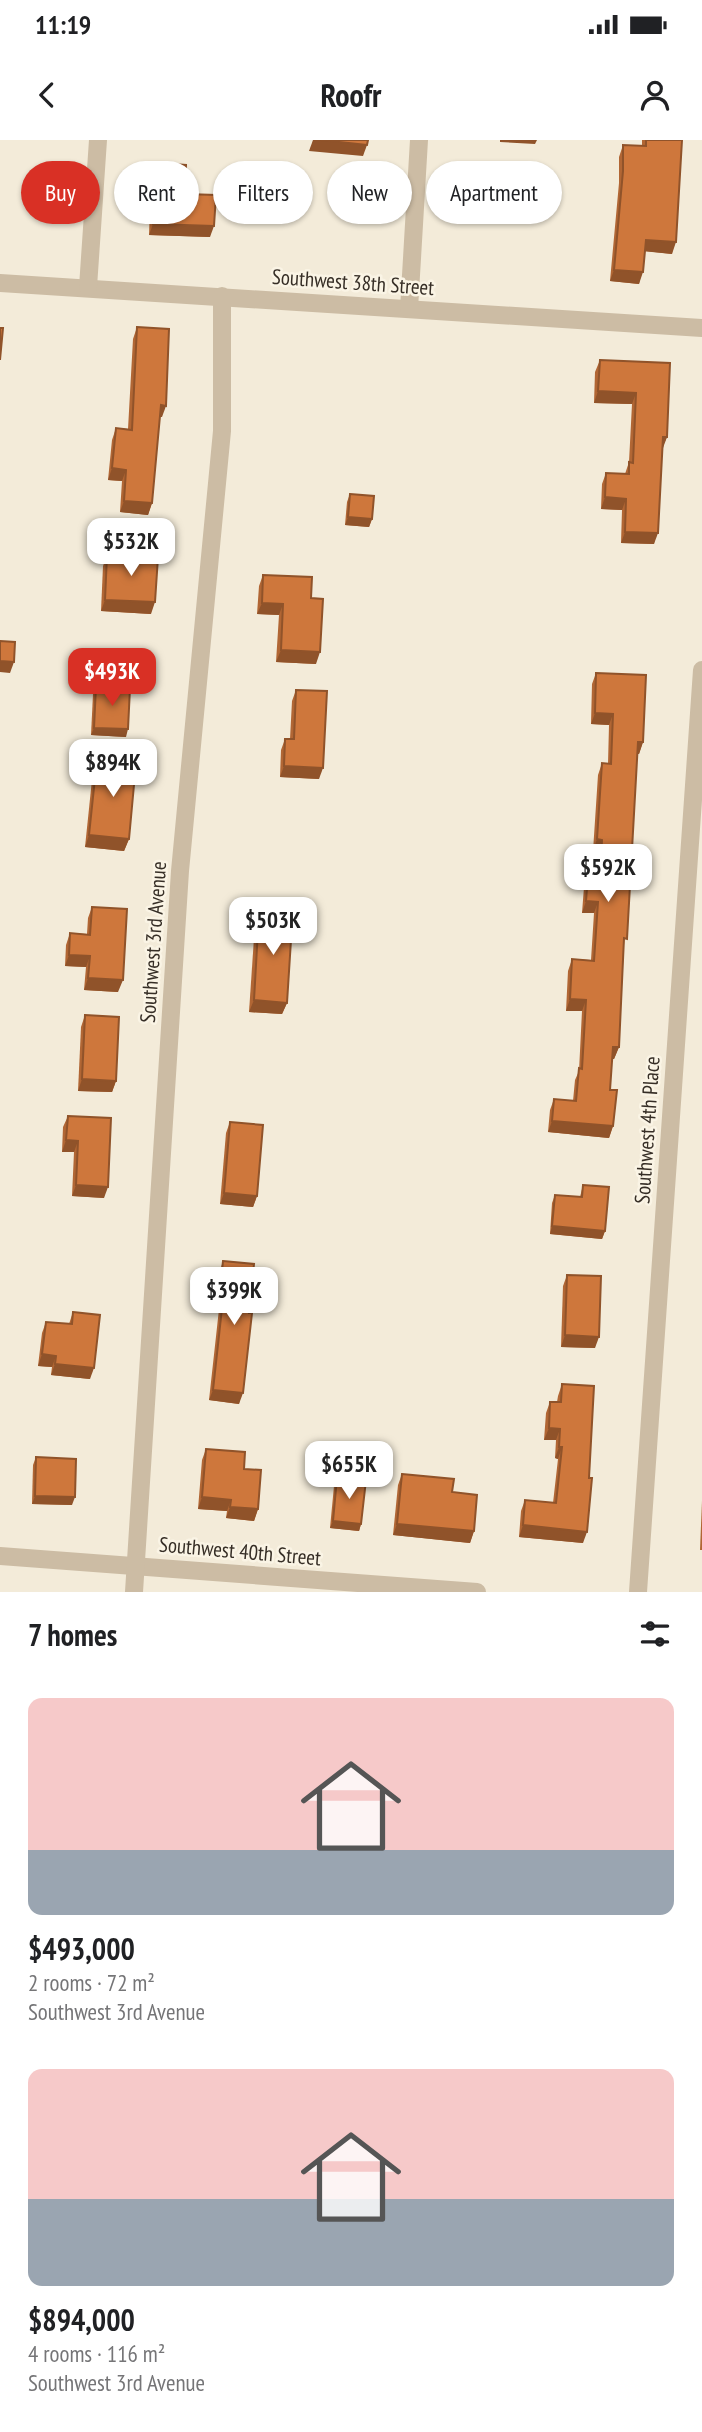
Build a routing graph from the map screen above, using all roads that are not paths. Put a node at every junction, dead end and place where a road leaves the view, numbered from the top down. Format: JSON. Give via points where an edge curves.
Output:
{"nodes":[{"id":1,"x":98,"y":140,"type":"edge"},
{"id":2,"x":419,"y":140,"type":"edge"},
{"id":3,"x":0,"y":283,"type":"edge"},
{"id":4,"x":88,"y":287,"type":"junction"},
{"id":5,"x":222,"y":296,"type":"junction"},
{"id":6,"x":409,"y":309,"type":"junction"},
{"id":7,"x":702,"y":328,"type":"edge"},
{"id":8,"x":702,"y":670,"type":"edge"},
{"id":9,"x":0,"y":1556,"type":"edge"},
{"id":10,"x":136,"y":1565,"type":"junction"},
{"id":11,"x":134,"y":1592,"type":"edge"},
{"id":12,"x":477,"y":1592,"type":"edge"},
{"id":13,"x":638,"y":1592,"type":"edge"}],
"edges":[{"from":1,"to":4,"type":"street"},
{"from":2,"to":6,"type":"street"},
{"from":3,"to":4,"type":"street","name":"Southwest 38th Street"},
{"from":4,"to":5,"type":"street","name":"Southwest 38th Street"},
{"from":5,"to":6,"type":"street","name":"Southwest 38th Street"},
{"from":5,"to":10,"type":"street","name":"Southwest 3rd Avenue","via":[[222,431],[180,872]]},
{"from":6,"to":7,"type":"street","name":"Southwest 38th Street"},
{"from":8,"to":13,"type":"street","name":"Southwest 4th Place"},
{"from":9,"to":10,"type":"street","name":"Southwest 40th Street"},
{"from":10,"to":11,"type":"street","name":"Southwest 3rd Avenue"},
{"from":10,"to":12,"type":"street","name":"Southwest 40th Street"}]}
